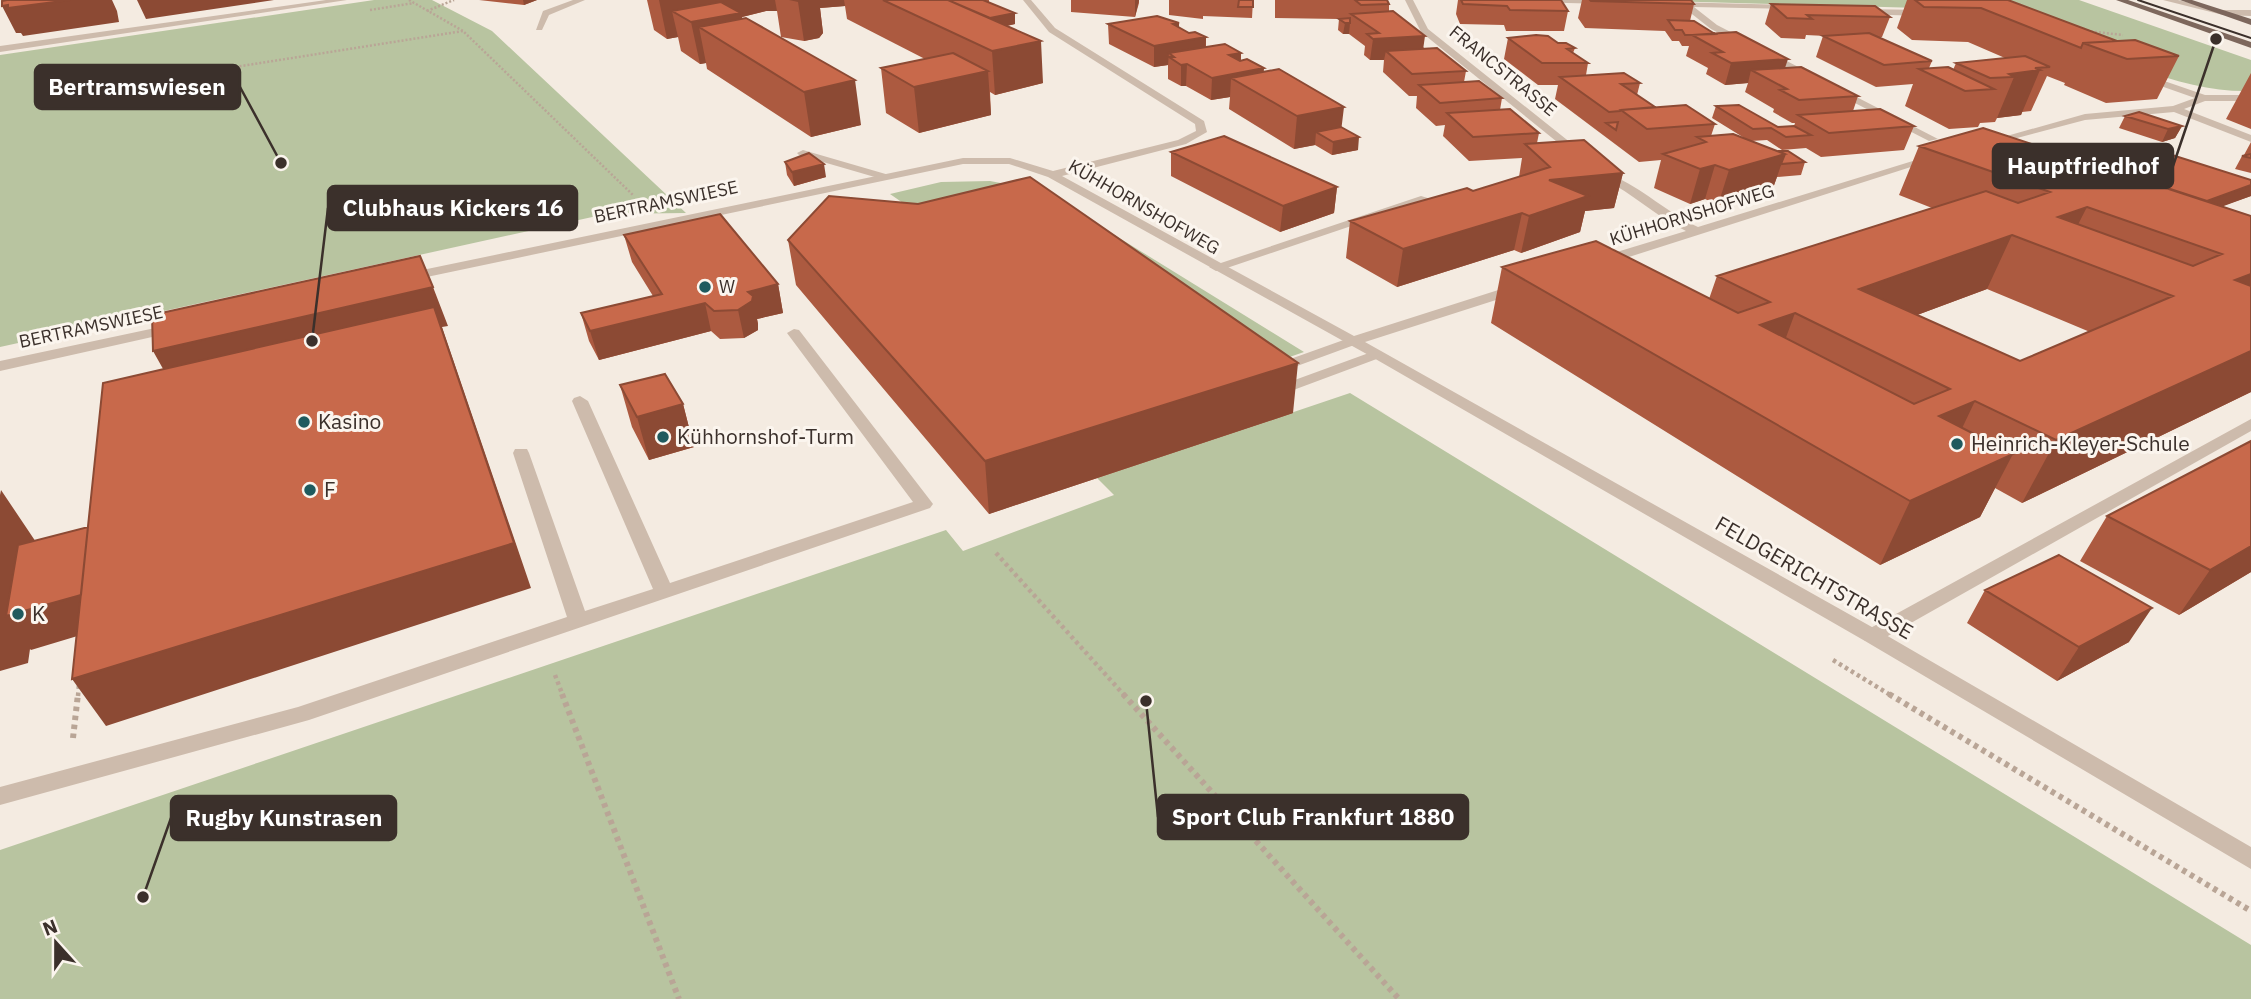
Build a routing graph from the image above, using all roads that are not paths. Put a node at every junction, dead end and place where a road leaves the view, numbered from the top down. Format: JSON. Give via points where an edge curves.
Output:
{"nodes":[{"id":1,"x":343,"y":0,"type":"edge"},
{"id":2,"x":581,"y":0,"type":"edge"},
{"id":3,"x":1027,"y":0,"type":"edge"},
{"id":4,"x":1409,"y":0,"type":"edge"},
{"id":5,"x":1529,"y":0,"type":"edge"},
{"id":6,"x":2120,"y":0,"type":"edge"},
{"id":7,"x":2167,"y":0,"type":"edge"},
{"id":8,"x":2178,"y":0,"type":"edge"},
{"id":9,"x":2184,"y":0,"type":"edge"},
{"id":10,"x":1620,"y":3,"type":"edge"},
{"id":11,"x":1659,"y":4,"type":"edge"},
{"id":12,"x":1685,"y":4,"type":"junction"},
{"id":13,"x":2201,"y":7,"type":"junction"},
{"id":14,"x":1804,"y":8,"type":"edge"},
{"id":15,"x":1856,"y":11,"type":"edge"},
{"id":16,"x":2223,"y":12,"type":"junction"},
{"id":17,"x":2251,"y":13,"type":"edge"},
{"id":18,"x":1934,"y":14,"type":"dead end"},
{"id":19,"x":2251,"y":22,"type":"edge"},
{"id":20,"x":539,"y":28,"type":"dead end"},
{"id":21,"x":2251,"y":45,"type":"edge"},
{"id":22,"x":0,"y":49,"type":"edge"},
{"id":23,"x":2128,"y":71,"type":"edge"},
{"id":24,"x":2204,"y":98,"type":"junction"},
{"id":25,"x":2251,"y":98,"type":"edge"},
{"id":26,"x":2175,"y":109,"type":"junction"},
{"id":27,"x":1896,"y":121,"type":"junction"},
{"id":28,"x":1874,"y":123,"type":"edge"},
{"id":29,"x":1933,"y":139,"type":"edge"},
{"id":30,"x":2251,"y":139,"type":"edge"},
{"id":31,"x":1974,"y":146,"type":"edge"},
{"id":32,"x":803,"y":153,"type":"edge"},
{"id":33,"x":1949,"y":154,"type":"edge"},
{"id":34,"x":1586,"y":160,"type":"junction"},
{"id":35,"x":1563,"y":163,"type":"edge"},
{"id":36,"x":1052,"y":175,"type":"junction"},
{"id":37,"x":885,"y":177,"type":"junction"},
{"id":38,"x":1425,"y":199,"type":"edge"},
{"id":39,"x":1697,"y":231,"type":"junction"},
{"id":40,"x":1591,"y":265,"type":"edge"},
{"id":41,"x":1216,"y":267,"type":"junction"},
{"id":42,"x":390,"y":281,"type":"edge"},
{"id":43,"x":1538,"y":282,"type":"edge"},
{"id":44,"x":188,"y":325,"type":"edge"},
{"id":45,"x":794,"y":333,"type":"dead end"},
{"id":46,"x":1352,"y":341,"type":"junction"},
{"id":47,"x":1377,"y":354,"type":"junction"},
{"id":48,"x":0,"y":366,"type":"edge"},
{"id":49,"x":1261,"y":374,"type":"edge"},
{"id":50,"x":1270,"y":394,"type":"edge"},
{"id":51,"x":580,"y":401,"type":"dead end"},
{"id":52,"x":2251,"y":424,"type":"edge"},
{"id":53,"x":521,"y":453,"type":"dead end"},
{"id":54,"x":664,"y":592,"type":"junction"},
{"id":55,"x":578,"y":620,"type":"junction"},
{"id":56,"x":1872,"y":636,"type":"junction"},
{"id":57,"x":0,"y":796,"type":"edge"},
{"id":58,"x":2251,"y":859,"type":"edge"}],
"edges":[{"from":1,"to":22,"type":"street"},
{"from":2,"to":20,"type":"street","via":[[546,13]]},
{"from":3,"to":36,"type":"street","via":[[1052,30],[1200,123],[1202,132],[1182,142]]},
{"from":4,"to":34,"type":"street","name":"FRANCSTRASSE","via":[[1424,30]]},
{"from":5,"to":10,"type":"street"},
{"from":6,"to":21,"type":"main road"},
{"from":7,"to":13,"type":"street"},
{"from":8,"to":13,"type":"street"},
{"from":9,"to":16,"type":"main road"},
{"from":11,"to":12,"type":"street"},
{"from":12,"to":14,"type":"street"},
{"from":12,"to":27,"type":"street","via":[[1714,27]]},
{"from":13,"to":16,"type":"street"},
{"from":15,"to":18,"type":"street"},
{"from":16,"to":17,"type":"street"},
{"from":16,"to":19,"type":"main road"},
{"from":23,"to":24,"type":"street"},
{"from":24,"to":25,"type":"street"},
{"from":24,"to":26,"type":"street"},
{"from":26,"to":30,"type":"street"},
{"from":26,"to":31,"type":"street","via":[[2085,117]]},
{"from":27,"to":28,"type":"street"},
{"from":27,"to":29,"type":"street"},
{"from":32,"to":37,"type":"street"},
{"from":33,"to":39,"type":"street","name":"KÜHHORNSHOFWEG"},
{"from":34,"to":35,"type":"street"},
{"from":34,"to":39,"type":"street","name":"FRANCSTRASSE"},
{"from":36,"to":37,"type":"street","name":"BERTRAMSWIESE","via":[[1010,161],[963,161]]},
{"from":36,"to":41,"type":"street","name":"KÜHHORNSHOFWEG"},
{"from":37,"to":42,"type":"street","name":"BERTRAMSWIESE"},
{"from":38,"to":41,"type":"street"},
{"from":39,"to":40,"type":"street","name":"KÜHHORNSHOFWEG"},
{"from":41,"to":46,"type":"street","name":"KÜHHORNSHOFWEG"},
{"from":43,"to":46,"type":"street"},
{"from":44,"to":48,"type":"street","name":"BERTRAMSWIESE"},
{"from":45,"to":54,"type":"street","via":[[923,504]]},
{"from":46,"to":47,"type":"street","name":"FELDGERICHTSTRASSE"},
{"from":46,"to":49,"type":"street"},
{"from":47,"to":50,"type":"street"},
{"from":47,"to":56,"type":"street","name":"FELDGERICHTSTRASSE"},
{"from":51,"to":54,"type":"street"},
{"from":52,"to":56,"type":"street"},
{"from":53,"to":55,"type":"street"},
{"from":54,"to":55,"type":"street"},
{"from":55,"to":57,"type":"street","via":[[301,714]]},
{"from":56,"to":58,"type":"street","name":"FELDGERICHTSTRASSE"}]}
